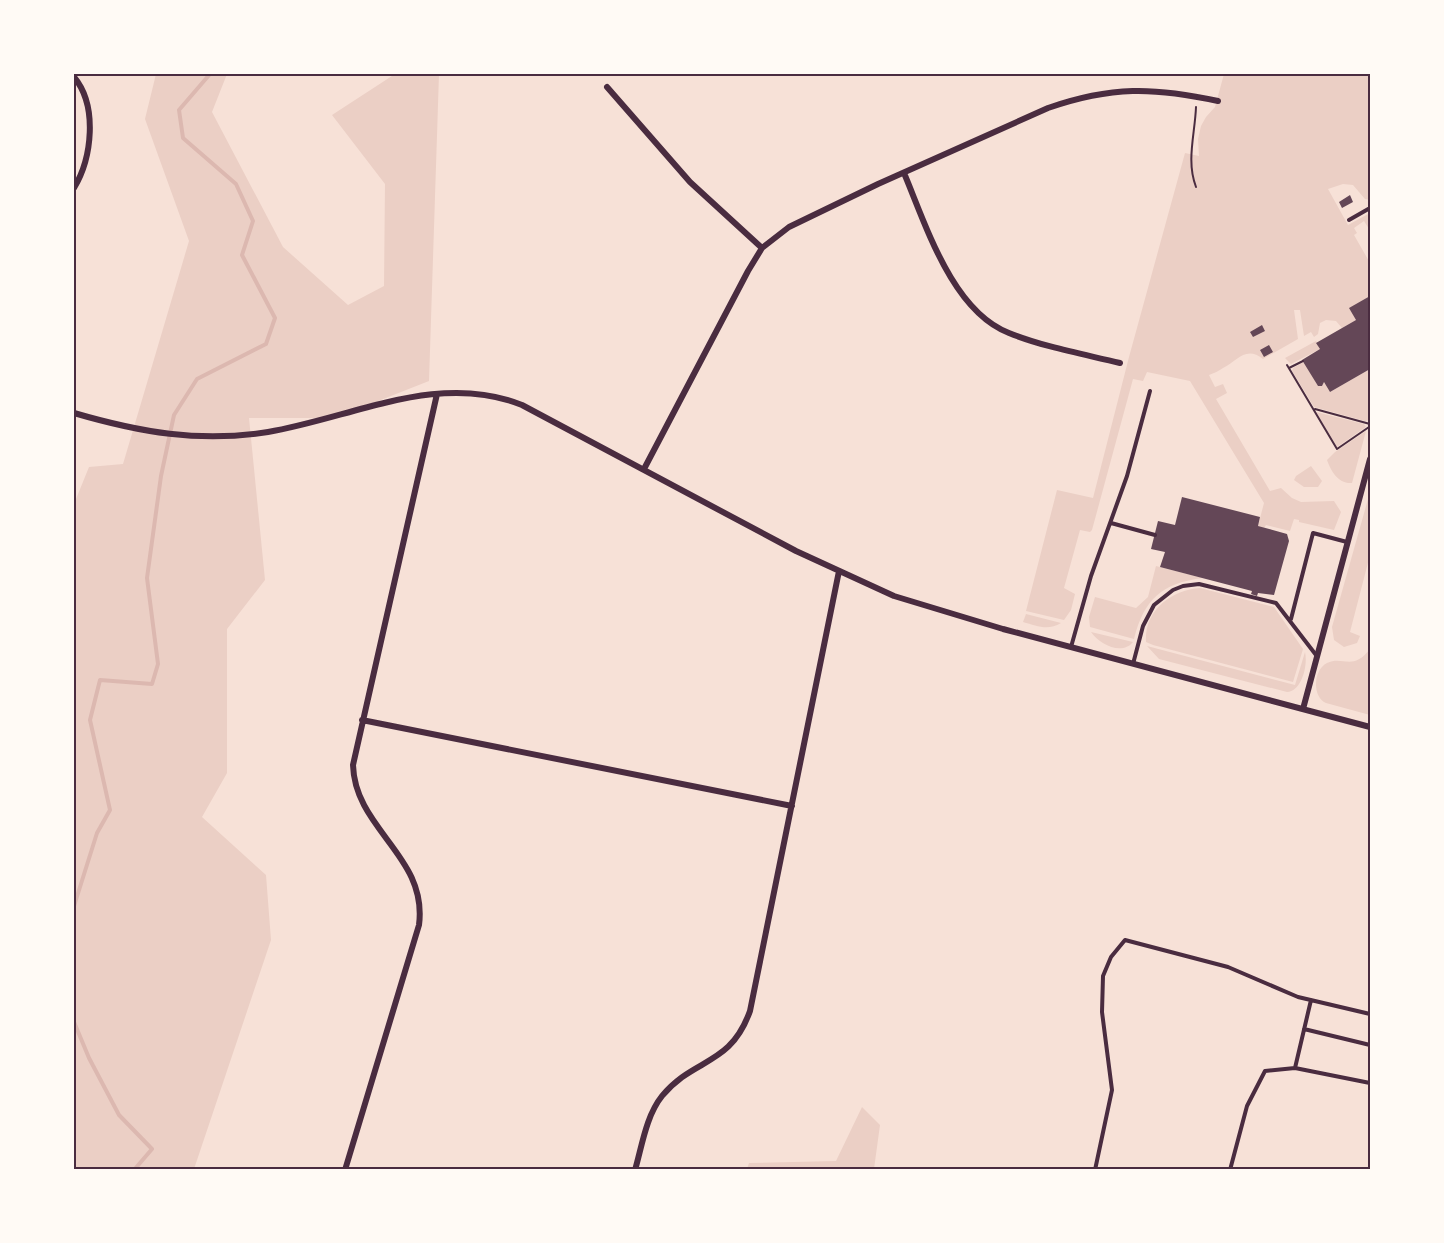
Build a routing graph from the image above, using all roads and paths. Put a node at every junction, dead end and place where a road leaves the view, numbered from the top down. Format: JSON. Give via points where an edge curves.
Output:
{"nodes":[{"id":1,"x":74,"y":77,"type":"edge"},
{"id":2,"x":607,"y":87,"type":"dead end"},
{"id":3,"x":1196,"y":96,"type":"junction"},
{"id":4,"x":1218,"y":101,"type":"dead end"},
{"id":5,"x":904,"y":173,"type":"junction"},
{"id":6,"x":1196,"y":187,"type":"dead end"},
{"id":7,"x":74,"y":188,"type":"edge"},
{"id":8,"x":1371,"y":208,"type":"edge"},
{"id":9,"x":1349,"y":220,"type":"dead end"},
{"id":10,"x":762,"y":248,"type":"junction"},
{"id":11,"x":1304,"y":361,"type":"dead end"},
{"id":12,"x":1120,"y":363,"type":"dead end"},
{"id":13,"x":1150,"y":391,"type":"dead end"},
{"id":14,"x":437,"y":394,"type":"junction"},
{"id":15,"x":1313,"y":409,"type":"junction"},
{"id":16,"x":74,"y":413,"type":"edge"},
{"id":17,"x":1369,"y":425,"type":"edge"},
{"id":18,"x":1371,"y":459,"type":"edge"},
{"id":19,"x":644,"y":469,"type":"junction"},
{"id":20,"x":1111,"y":523,"type":"junction"},
{"id":21,"x":1155,"y":534,"type":"dead end"},
{"id":22,"x":1347,"y":542,"type":"junction"},
{"id":23,"x":839,"y":571,"type":"junction"},
{"id":24,"x":1290,"y":620,"type":"junction"},
{"id":25,"x":1071,"y":647,"type":"junction"},
{"id":26,"x":1316,"y":655,"type":"junction"},
{"id":27,"x":1133,"y":664,"type":"junction"},
{"id":28,"x":1303,"y":709,"type":"junction"},
{"id":29,"x":362,"y":720,"type":"junction"},
{"id":30,"x":1371,"y":727,"type":"edge"},
{"id":31,"x":792,"y":806,"type":"junction"},
{"id":32,"x":1311,"y":1000,"type":"junction"},
{"id":33,"x":1371,"y":1014,"type":"edge"},
{"id":34,"x":1304,"y":1029,"type":"junction"},
{"id":35,"x":1371,"y":1045,"type":"edge"},
{"id":36,"x":1295,"y":1068,"type":"junction"},
{"id":37,"x":1371,"y":1083,"type":"edge"},
{"id":38,"x":345,"y":1170,"type":"edge"},
{"id":39,"x":635,"y":1170,"type":"edge"},
{"id":40,"x":1095,"y":1170,"type":"edge"},
{"id":41,"x":1230,"y":1170,"type":"edge"}],
"edges":[{"from":1,"to":7,"type":"street","via":[[85,100],[89,146],[82,175]]},
{"from":2,"to":10,"type":"street","via":[[690,182]]},
{"from":3,"to":4,"type":"street"},
{"from":3,"to":5,"type":"street","via":[[1145,90],[1087,96],[1048,108]]},
{"from":3,"to":6,"type":"path","via":[[1190,161]]},
{"from":5,"to":10,"type":"street","via":[[789,227]]},
{"from":5,"to":12,"type":"street","via":[[948,275],[963,297],[987,320],[1008,333]]},
{"from":8,"to":9,"type":"lane"},
{"from":10,"to":19,"type":"street"},
{"from":11,"to":15,"type":"path","via":[[1288,366]]},
{"from":13,"to":20,"type":"lane"},
{"from":14,"to":16,"type":"street","via":[[385,402],[269,432],[229,436],[159,434]]},
{"from":14,"to":19,"type":"street","via":[[462,391],[510,400]]},
{"from":14,"to":29,"type":"street"},
{"from":15,"to":17,"type":"path"},
{"from":15,"to":17,"type":"path","via":[[1336,449]]},
{"from":18,"to":22,"type":"street"},
{"from":19,"to":23,"type":"street"},
{"from":20,"to":21,"type":"lane"},
{"from":20,"to":25,"type":"lane"},
{"from":22,"to":24,"type":"lane","via":[[1313,533]]},
{"from":22,"to":26,"type":"street"},
{"from":23,"to":25,"type":"street","via":[[894,596]]},
{"from":23,"to":31,"type":"street"},
{"from":24,"to":26,"type":"lane"},
{"from":24,"to":27,"type":"lane","via":[[1274,602],[1207,584],[1183,586],[1163,596],[1148,612]]},
{"from":25,"to":27,"type":"street"},
{"from":26,"to":28,"type":"street"},
{"from":27,"to":28,"type":"street"},
{"from":28,"to":30,"type":"street"},
{"from":29,"to":31,"type":"street"},
{"from":29,"to":38,"type":"street","via":[[353,765],[356,786],[364,806],[410,871],[417,886],[421,916]]},
{"from":31,"to":39,"type":"street","via":[[745,1026],[722,1054],[683,1076],[662,1096],[651,1115]]},
{"from":32,"to":33,"type":"lane"},
{"from":32,"to":34,"type":"lane"},
{"from":32,"to":40,"type":"lane","via":[[1228,967],[1125,940],[1111,957],[1103,976],[1102,1012],[1112,1090]]},
{"from":34,"to":35,"type":"lane"},
{"from":34,"to":36,"type":"lane"},
{"from":36,"to":37,"type":"lane"},
{"from":36,"to":41,"type":"lane","via":[[1265,1071],[1247,1106]]}]}
